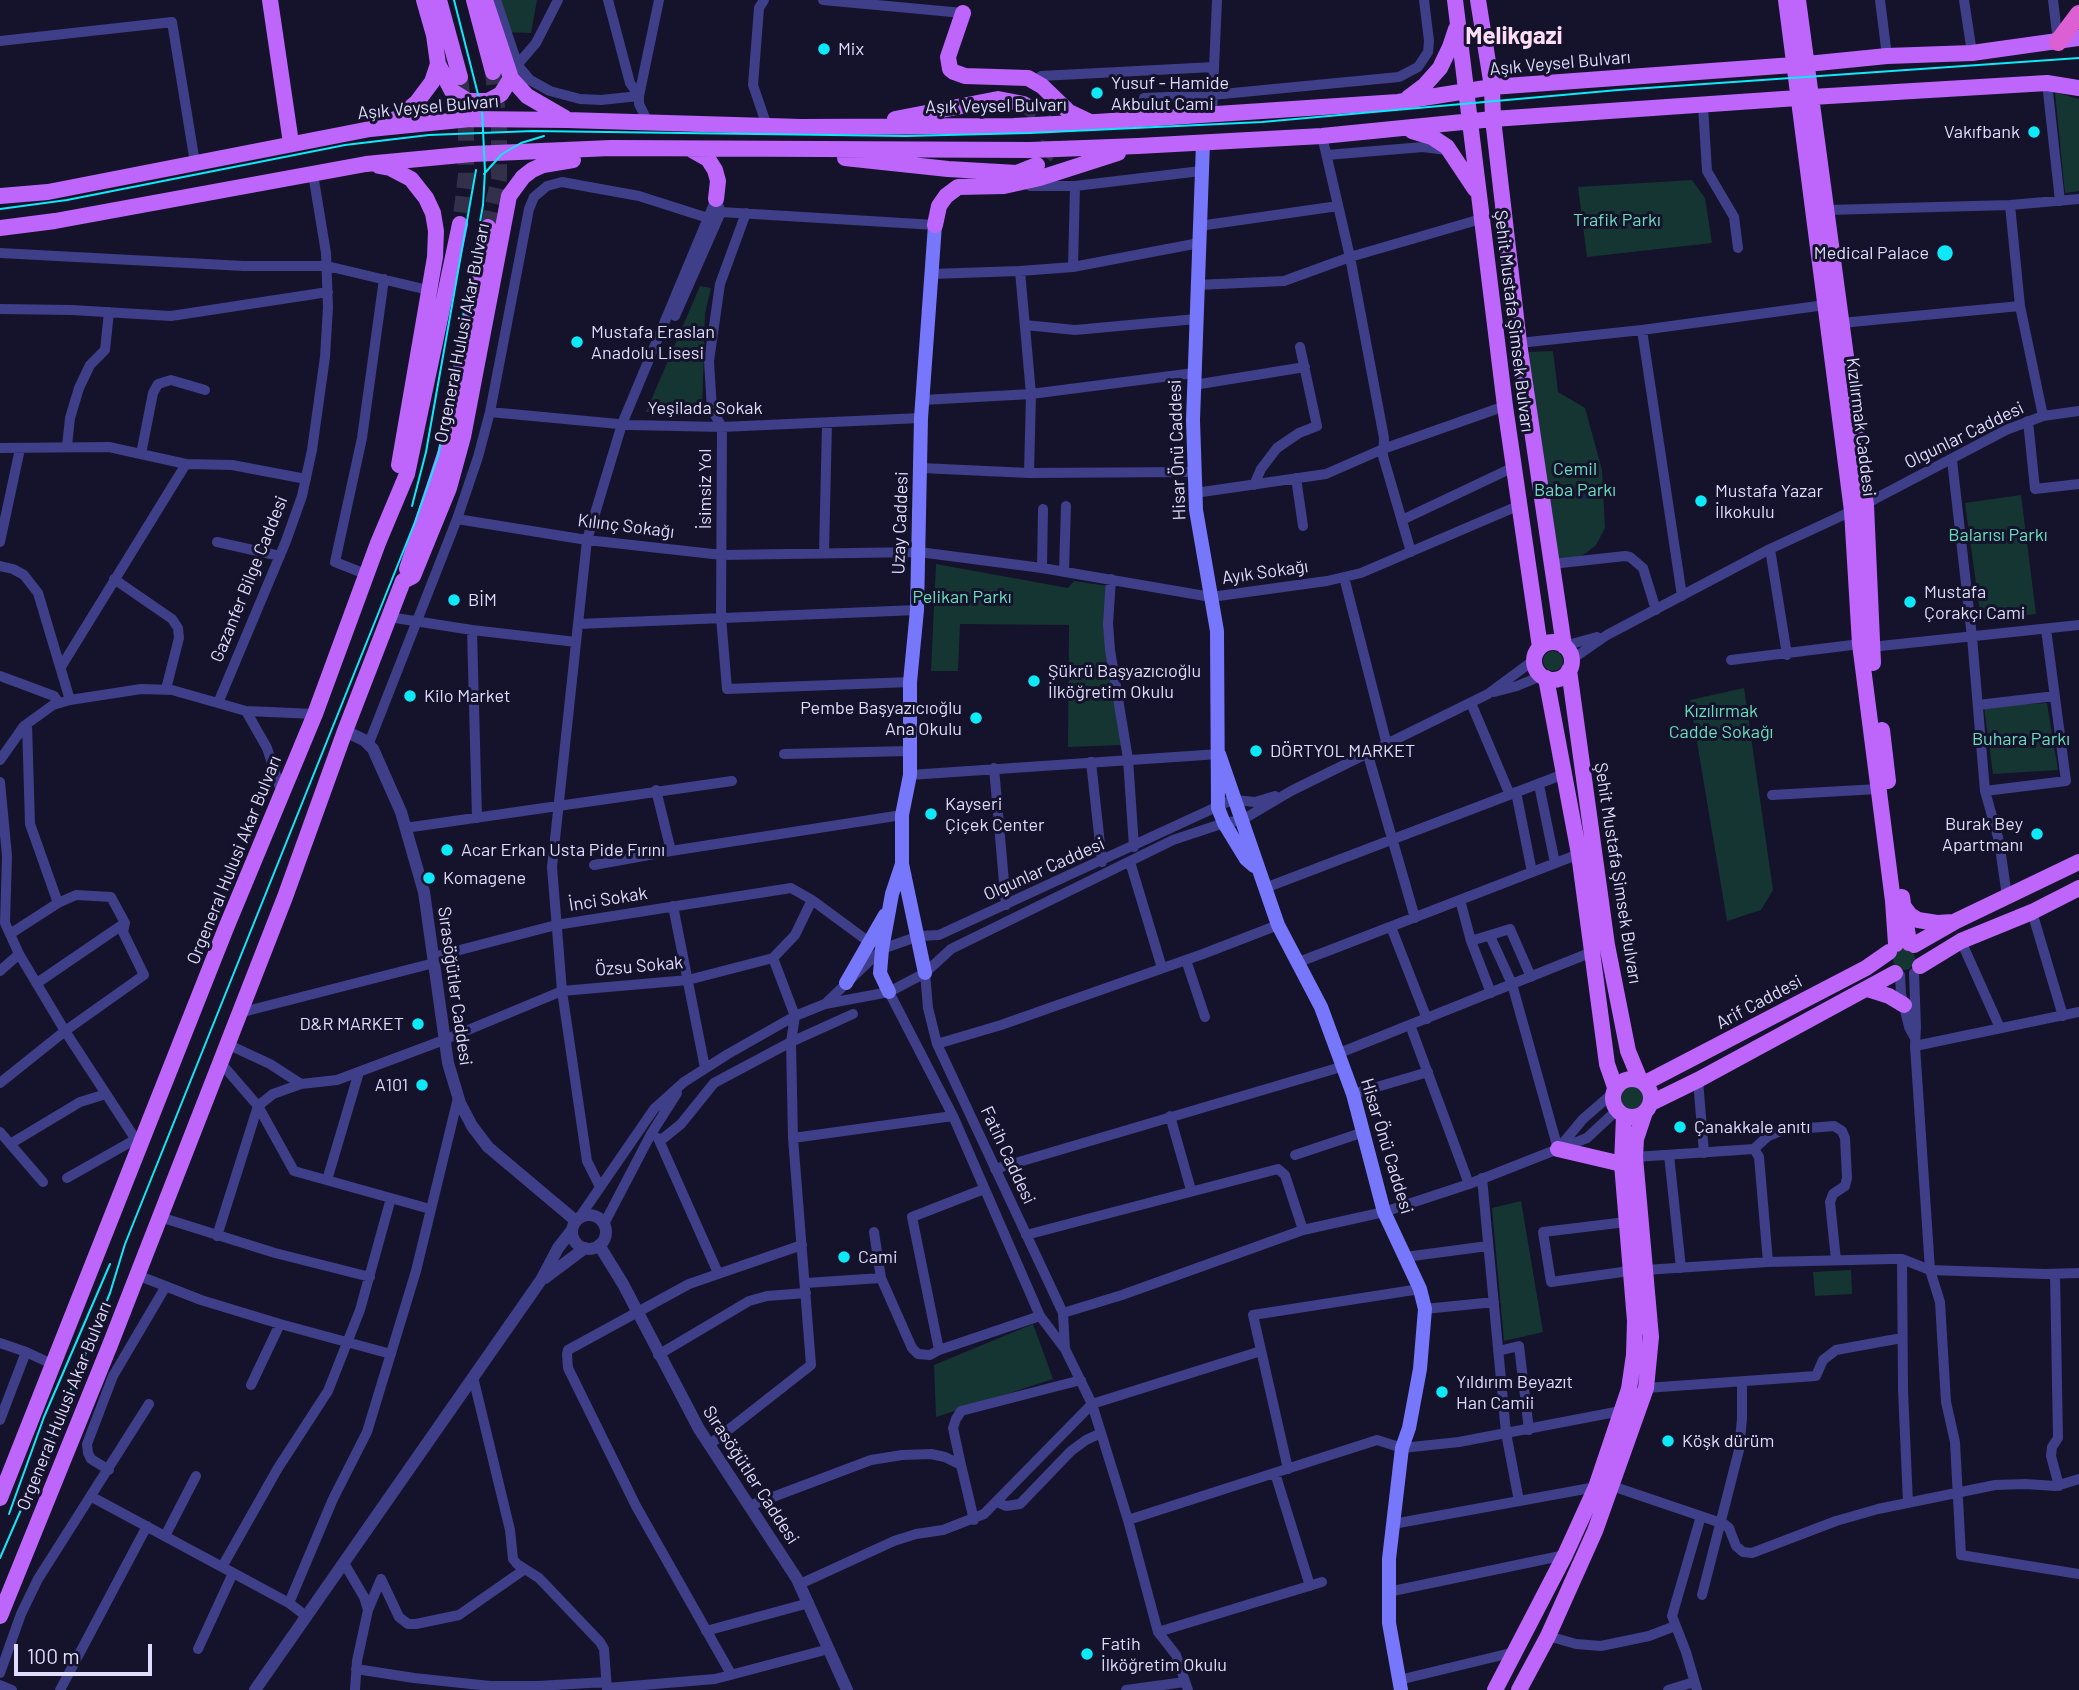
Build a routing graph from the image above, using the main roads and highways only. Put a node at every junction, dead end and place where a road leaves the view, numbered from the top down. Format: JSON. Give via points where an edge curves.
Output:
{"nodes":[{"id":1,"x":270,"y":0,"type":"edge"},
{"id":2,"x":424,"y":0,"type":"edge"},
{"id":3,"x":439,"y":0,"type":"edge"},
{"id":4,"x":474,"y":0,"type":"edge"},
{"id":5,"x":485,"y":0,"type":"edge"},
{"id":6,"x":1478,"y":0,"type":"edge"},
{"id":7,"x":1786,"y":0,"type":"edge"},
{"id":8,"x":1798,"y":0,"type":"edge"},
{"id":9,"x":966,"y":6,"type":"edge"},
{"id":10,"x":1456,"y":6,"type":"edge"},
{"id":11,"x":2079,"y":14,"type":"edge"},
{"id":12,"x":2079,"y":38,"type":"edge"},
{"id":13,"x":2058,"y":42,"type":"junction"},
{"id":14,"x":438,"y":64,"type":"junction"},
{"id":15,"x":1800,"y":65,"type":"junction"},
{"id":16,"x":514,"y":71,"type":"junction"},
{"id":17,"x":493,"y":72,"type":"tunnel mouth"},
{"id":18,"x":460,"y":77,"type":"tunnel mouth"},
{"id":19,"x":1036,"y":81,"type":"junction"},
{"id":20,"x":1492,"y":87,"type":"junction"},
{"id":21,"x":2079,"y":88,"type":"edge"},
{"id":22,"x":1466,"y":91,"type":"junction"},
{"id":23,"x":1805,"y":98,"type":"junction"},
{"id":24,"x":1405,"y":101,"type":"junction"},
{"id":25,"x":1024,"y":104,"type":"tunnel mouth"},
{"id":26,"x":1493,"y":119,"type":"junction"},
{"id":27,"x":567,"y":120,"type":"junction"},
{"id":28,"x":1470,"y":121,"type":"junction"},
{"id":29,"x":1096,"y":122,"type":"junction"},
{"id":30,"x":858,"y":127,"type":"junction"},
{"id":31,"x":1014,"y":127,"type":"junction"},
{"id":32,"x":370,"y":129,"type":"junction"},
{"id":33,"x":1399,"y":130,"type":"junction"},
{"id":34,"x":291,"y":143,"type":"junction"},
{"id":35,"x":1203,"y":143,"type":"junction"},
{"id":36,"x":1138,"y":146,"type":"junction"},
{"id":37,"x":611,"y":148,"type":"junction"},
{"id":38,"x":690,"y":149,"type":"junction"},
{"id":39,"x":763,"y":149,"type":"junction"},
{"id":40,"x":366,"y":164,"type":"junction"},
{"id":41,"x":1037,"y":165,"type":"dead end"},
{"id":42,"x":1478,"y":195,"type":"junction"},
{"id":43,"x":0,"y":196,"type":"edge"},
{"id":44,"x":718,"y":205,"type":"road end"},
{"id":45,"x":460,"y":224,"type":"tunnel mouth"},
{"id":46,"x":935,"y":225,"type":"joint"},
{"id":47,"x":488,"y":227,"type":"tunnel mouth"},
{"id":48,"x":0,"y":228,"type":"edge"},
{"id":49,"x":1859,"y":508,"type":"junction"},
{"id":50,"x":378,"y":543,"type":"junction"},
{"id":51,"x":403,"y":581,"type":"junction"},
{"id":52,"x":1865,"y":646,"type":"junction"},
{"id":53,"x":1537,"y":654,"type":"junction"},
{"id":54,"x":1568,"y":659,"type":"junction"},
{"id":55,"x":1543,"y":677,"type":"junction"},
{"id":56,"x":1219,"y":754,"type":"junction"},
{"id":57,"x":2079,"y":862,"type":"edge"},
{"id":58,"x":902,"y":864,"type":"junction"},
{"id":59,"x":1260,"y":872,"type":"junction"},
{"id":60,"x":2079,"y":888,"type":"edge"},
{"id":61,"x":1904,"y":907,"type":"junction"},
{"id":62,"x":1956,"y":921,"type":"junction"},
{"id":63,"x":876,"y":945,"type":"junction"},
{"id":64,"x":1902,"y":946,"type":"junction"},
{"id":65,"x":1907,"y":972,"type":"junction"},
{"id":66,"x":925,"y":973,"type":"road end"},
{"id":67,"x":846,"y":983,"type":"road end"},
{"id":68,"x":1867,"y":989,"type":"junction"},
{"id":69,"x":889,"y":992,"type":"road end"},
{"id":70,"x":1904,"y":1005,"type":"road end"},
{"id":71,"x":1642,"y":1081,"type":"junction"},
{"id":72,"x":1614,"y":1090,"type":"junction"},
{"id":73,"x":1648,"y":1107,"type":"junction"},
{"id":74,"x":1621,"y":1113,"type":"junction"},
{"id":75,"x":1558,"y":1149,"type":"road end"},
{"id":76,"x":1628,"y":1160,"type":"junction"},
{"id":77,"x":1637,"y":1270,"type":"junction"},
{"id":78,"x":1631,"y":1411,"type":"junction"},
{"id":79,"x":0,"y":1498,"type":"edge"},
{"id":80,"x":0,"y":1616,"type":"edge"},
{"id":81,"x":1400,"y":1685,"type":"edge"},
{"id":82,"x":1495,"y":1690,"type":"edge"},
{"id":83,"x":1519,"y":1690,"type":"edge"}],
"edges":[{"from":1,"to":34,"type":"main road"},
{"from":2,"to":14,"type":"main road"},
{"from":3,"to":18,"type":"main road"},
{"from":4,"to":17,"type":"main road"},
{"from":5,"to":16,"type":"main road"},
{"from":6,"to":20,"type":"main road","name":"Şehit Mustafa Şimsek Bulvarı"},
{"from":7,"to":15,"type":"main road","name":"Kızılırmak Caddesi"},
{"from":8,"to":15,"type":"main road","name":"Kızılırmak Caddesi"},
{"from":9,"to":19,"type":"main road","via":[[948,57],[954,72]]},
{"from":10,"to":22,"type":"main road","name":"Şehit Mustafa Şimsek Bulvarı"},
{"from":10,"to":24,"type":"main road","via":[[1454,36],[1440,68]]},
{"from":11,"to":13,"type":"highway"},
{"from":12,"to":13,"type":"main road","name":"Aşık Veysel Bulvarı"},
{"from":13,"to":15,"type":"main road","name":"Aşık Veysel Bulvarı"},
{"from":14,"to":16,"type":"main road","via":[[452,91],[468,101],[488,101],[501,94]]},
{"from":14,"to":32,"type":"main road","via":[[417,102],[398,118]]},
{"from":15,"to":20,"type":"main road","name":"Aşık Veysel Bulvarı"},
{"from":15,"to":23,"type":"main road","name":"Kızılırmak Caddesi"},
{"from":16,"to":27,"type":"main road","via":[[527,96]]},
{"from":19,"to":29,"type":"main road","via":[[1076,117]]},
{"from":19,"to":31,"type":"main road","via":[[1034,106]]},
{"from":20,"to":22,"type":"main road","name":"Aşık Veysel Bulvarı"},
{"from":20,"to":26,"type":"main road","name":"Şehit Mustafa Şimsek Bulvarı"},
{"from":21,"to":23,"type":"main road","via":[[2047,83]]},
{"from":22,"to":24,"type":"main road","name":"Aşık Veysel Bulvarı"},
{"from":22,"to":28,"type":"main road","name":"Şehit Mustafa Şimsek Bulvarı"},
{"from":23,"to":26,"type":"main road"},
{"from":23,"to":49,"type":"main road","name":"Kızılırmak Caddesi","via":[[1825,305]]},
{"from":23,"to":49,"type":"main road","name":"Kızılırmak Caddesi","via":[[1828,210]]},
{"from":24,"to":29,"type":"main road","name":"Aşık Veysel Bulvarı"},
{"from":25,"to":30,"type":"main road","via":[[998,99]]},
{"from":26,"to":28,"type":"main road"},
{"from":26,"to":54,"type":"main road","name":"Şehit Mustafa Şimsek Bulvarı","via":[[1519,342]]},
{"from":27,"to":30,"type":"main road","name":"Aşık Veysel Bulvarı"},
{"from":27,"to":32,"type":"main road","name":"Aşık Veysel Bulvarı","via":[[470,120]]},
{"from":28,"to":33,"type":"main road"},
{"from":28,"to":42,"type":"main road","name":"Şehit Mustafa Şimsek Bulvarı"},
{"from":29,"to":31,"type":"main road","name":"Aşık Veysel Bulvarı"},
{"from":30,"to":31,"type":"main road","name":"Aşık Veysel Bulvarı"},
{"from":32,"to":34,"type":"main road","name":"Aşık Veysel Bulvarı"},
{"from":33,"to":35,"type":"main road"},
{"from":33,"to":42,"type":"main road","via":[[1439,141]]},
{"from":34,"to":43,"type":"main road","name":"Aşık Veysel Bulvarı","via":[[48,192]]},
{"from":35,"to":36,"type":"main road"},
{"from":35,"to":56,"type":"main road","name":"Hisar Önü Caddesi","via":[[1194,472],[1217,631]]},
{"from":36,"to":39,"type":"main road"},
{"from":36,"to":46,"type":"main road","via":[[1004,186],[958,187],[939,206]]},
{"from":37,"to":38,"type":"main road"},
{"from":37,"to":40,"type":"main road"},
{"from":37,"to":51,"type":"main road","name":"Orgeneral Hulusi Akar Bulvarı","via":[[595,157],[532,170],[509,196],[455,468],[413,576]]},
{"from":38,"to":39,"type":"main road"},
{"from":38,"to":44,"type":"main road","via":[[703,155],[715,170]]},
{"from":39,"to":41,"type":"main road","via":[[948,169],[1017,173]]},
{"from":40,"to":48,"type":"main road"},
{"from":40,"to":50,"type":"main road","via":[[390,168],[411,179],[426,198],[436,231],[397,473]]},
{"from":42,"to":53,"type":"main road","name":"Şehit Mustafa Şimsek Bulvarı"},
{"from":45,"to":50,"type":"main road","name":"Orgeneral Hulusi Akar Bulvarı","via":[[407,474]]},
{"from":46,"to":58,"type":"main road","name":"Uzay Caddesi"},
{"from":47,"to":51,"type":"main road","name":"Orgeneral Hulusi Akar Bulvarı","via":[[449,442]]},
{"from":49,"to":52,"type":"main road","name":"Kızılırmak Caddesi"},
{"from":50,"to":79,"type":"main road","name":"Orgeneral Hulusi Akar Bulvarı"},
{"from":51,"to":80,"type":"main road","name":"Orgeneral Hulusi Akar Bulvarı","via":[[228,1044]]},
{"from":52,"to":61,"type":"main road","name":"Kızılırmak Caddesi"},
{"from":52,"to":64,"type":"main road","name":"Kızılırmak Caddesi","via":[[1878,789]]},
{"from":53,"to":54,"type":"main road","via":[[1554,642]]},
{"from":53,"to":55,"type":"main road","via":[[1535,667]]},
{"from":54,"to":55,"type":"main road","via":[[1556,679]]},
{"from":54,"to":71,"type":"main road","name":"Şehit Mustafa Şimsek Bulvarı","via":[[1606,945],[1628,1051]]},
{"from":55,"to":72,"type":"main road","name":"Şehit Mustafa Şimsek Bulvarı","via":[[1578,854]]},
{"from":56,"to":59,"type":"main road","name":"Hisar Önü Caddesi"},
{"from":56,"to":59,"type":"main road","name":"Hisar Önü Caddesi","via":[[1218,808],[1246,859]]},
{"from":57,"to":62,"type":"main road","name":"Arif Caddesi"},
{"from":58,"to":63,"type":"main road","name":"Uzay Caddesi"},
{"from":58,"to":66,"type":"main road","name":"Uzay Caddesi"},
{"from":59,"to":81,"type":"main road","name":"Hisar Önü Caddesi","via":[[1278,925],[1321,1006],[1353,1094],[1384,1212],[1425,1309],[1420,1369],[1402,1447],[1388,1591]]},
{"from":60,"to":65,"type":"main road","via":[[1961,941]]},
{"from":61,"to":62,"type":"main road","via":[[1918,920]]},
{"from":61,"to":64,"type":"main road","name":"Kızılırmak Caddesi"},
{"from":62,"to":64,"type":"main road","name":"Arif Caddesi"},
{"from":63,"to":67,"type":"main road"},
{"from":63,"to":69,"type":"main road","name":"Uzay Caddesi","via":[[880,973]]},
{"from":64,"to":65,"type":"main road","via":[[1889,966]]},
{"from":64,"to":65,"type":"main road","via":[[1920,952]]},
{"from":64,"to":71,"type":"main road","name":"Arif Caddesi"},
{"from":65,"to":68,"type":"main road"},
{"from":68,"to":70,"type":"main road"},
{"from":68,"to":73,"type":"main road"},
{"from":71,"to":72,"type":"main road","via":[[1629,1078]]},
{"from":71,"to":73,"type":"main road","name":"Şehit Mustafa Şimsek Bulvarı","via":[[1651,1092]]},
{"from":72,"to":74,"type":"main road","name":"Şehit Mustafa Şimsek Bulvarı","via":[[1614,1104]]},
{"from":73,"to":74,"type":"main road","via":[[1635,1117]]},
{"from":73,"to":76,"type":"main road"},
{"from":74,"to":76,"type":"main road","name":"Şehit Mustafa Şimsek Bulvarı"},
{"from":75,"to":76,"type":"main road"},
{"from":76,"to":77,"type":"main road"},
{"from":76,"to":77,"type":"main road","via":[[1626,1222]]},
{"from":77,"to":78,"type":"main road"},
{"from":77,"to":78,"type":"main road","via":[[1651,1337],[1646,1388]]},
{"from":78,"to":82,"type":"main road","via":[[1565,1555]]},
{"from":78,"to":83,"type":"main road","via":[[1595,1531]]}]}
